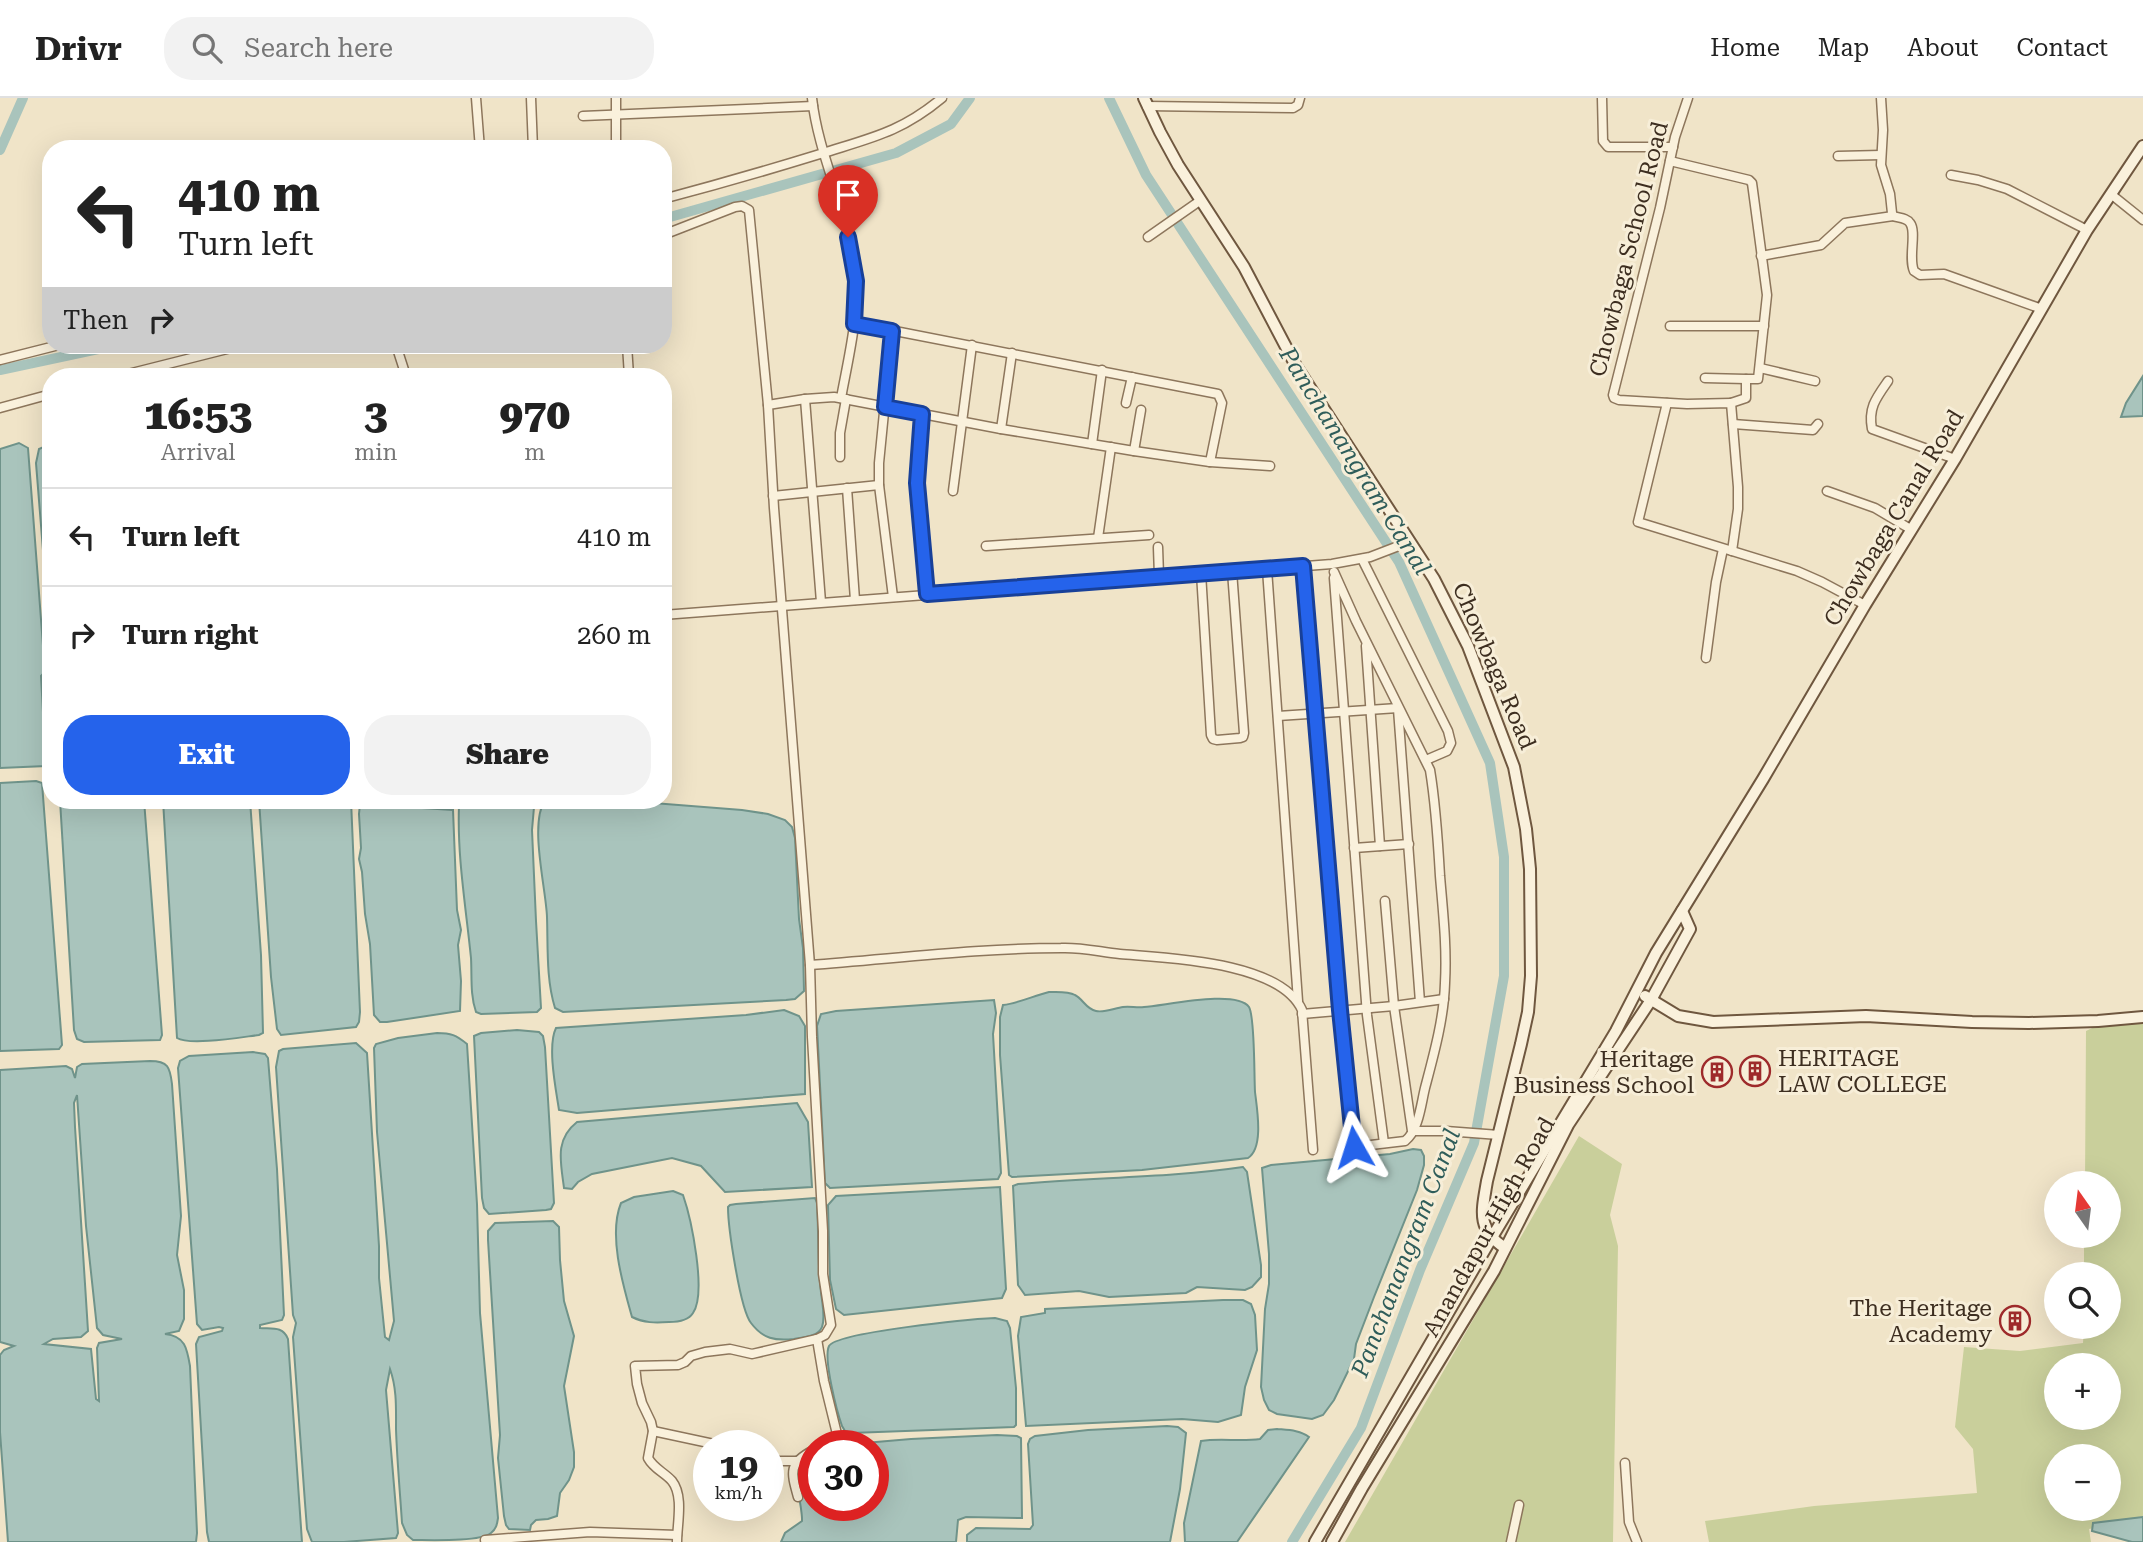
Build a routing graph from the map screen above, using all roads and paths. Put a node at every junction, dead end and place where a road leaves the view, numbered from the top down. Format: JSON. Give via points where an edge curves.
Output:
{"nodes":[{"id":1,"x":476,"y":98,"type":"edge"},
{"id":2,"x":531,"y":98,"type":"edge"},
{"id":3,"x":616,"y":98,"type":"edge"},
{"id":4,"x":942,"y":98,"type":"edge"},
{"id":5,"x":1300,"y":98,"type":"edge"},
{"id":6,"x":1602,"y":98,"type":"edge"},
{"id":7,"x":1688,"y":98,"type":"edge"},
{"id":8,"x":1881,"y":98,"type":"edge"},
{"id":9,"x":813,"y":102,"type":"edge"},
{"id":10,"x":1146,"y":102,"type":"edge"},
{"id":11,"x":615,"y":114,"type":"junction"},
{"id":12,"x":583,"y":116,"type":"dead end"},
{"id":13,"x":479,"y":140,"type":"edge"},
{"id":14,"x":533,"y":140,"type":"edge"},
{"id":15,"x":616,"y":140,"type":"edge"},
{"id":16,"x":2143,"y":146,"type":"edge"},
{"id":17,"x":1673,"y":147,"type":"junction"},
{"id":18,"x":1881,"y":155,"type":"junction"},
{"id":19,"x":824,"y":156,"type":"junction"},
{"id":20,"x":1838,"y":156,"type":"dead end"},
{"id":21,"x":1670,"y":162,"type":"junction"},
{"id":22,"x":1951,"y":175,"type":"dead end"},
{"id":23,"x":2112,"y":195,"type":"junction"},
{"id":24,"x":672,"y":197,"type":"edge"},
{"id":25,"x":1201,"y":200,"type":"junction"},
{"id":26,"x":1893,"y":216,"type":"junction"},
{"id":27,"x":2143,"y":220,"type":"edge"},
{"id":28,"x":2087,"y":230,"type":"junction"},
{"id":29,"x":672,"y":232,"type":"edge"},
{"id":30,"x":1148,"y":237,"type":"dead end"},
{"id":31,"x":1761,"y":256,"type":"junction"},
{"id":32,"x":2042,"y":309,"type":"junction"},
{"id":33,"x":854,"y":324,"type":"junction"},
{"id":34,"x":1670,"y":326,"type":"dead end"},
{"id":35,"x":1764,"y":326,"type":"junction"},
{"id":36,"x":892,"y":331,"type":"junction"},
{"id":37,"x":972,"y":345,"type":"junction"},
{"id":38,"x":42,"y":349,"type":"edge"},
{"id":39,"x":1012,"y":353,"type":"junction"},
{"id":40,"x":201,"y":354,"type":"edge"},
{"id":41,"x":0,"y":360,"type":"edge"},
{"id":42,"x":150,"y":368,"type":"edge"},
{"id":43,"x":1760,"y":368,"type":"junction"},
{"id":44,"x":1102,"y":370,"type":"junction"},
{"id":45,"x":1132,"y":377,"type":"junction"},
{"id":46,"x":1705,"y":378,"type":"dead end"},
{"id":47,"x":1746,"y":379,"type":"junction"},
{"id":48,"x":1815,"y":381,"type":"dead end"},
{"id":49,"x":1888,"y":381,"type":"dead end"},
{"id":50,"x":42,"y":396,"type":"edge"},
{"id":51,"x":805,"y":399,"type":"junction"},
{"id":52,"x":844,"y":399,"type":"junction"},
{"id":53,"x":1126,"y":402,"type":"dead end"},
{"id":54,"x":1667,"y":403,"type":"junction"},
{"id":55,"x":1731,"y":403,"type":"junction"},
{"id":56,"x":768,"y":405,"type":"junction"},
{"id":57,"x":885,"y":407,"type":"junction"},
{"id":58,"x":0,"y":408,"type":"edge"},
{"id":59,"x":1141,"y":410,"type":"dead end"},
{"id":60,"x":922,"y":414,"type":"junction"},
{"id":61,"x":962,"y":422,"type":"junction"},
{"id":62,"x":1733,"y":424,"type":"junction"},
{"id":63,"x":1818,"y":424,"type":"dead end"},
{"id":64,"x":1001,"y":429,"type":"junction"},
{"id":65,"x":1091,"y":444,"type":"junction"},
{"id":66,"x":1111,"y":447,"type":"junction"},
{"id":67,"x":1134,"y":451,"type":"junction"},
{"id":68,"x":840,"y":457,"type":"dead end"},
{"id":69,"x":1955,"y":459,"type":"junction"},
{"id":70,"x":1210,"y":462,"type":"junction"},
{"id":71,"x":1270,"y":466,"type":"dead end"},
{"id":72,"x":879,"y":485,"type":"junction"},
{"id":73,"x":847,"y":488,"type":"junction"},
{"id":74,"x":953,"y":491,"type":"dead end"},
{"id":75,"x":1827,"y":491,"type":"dead end"},
{"id":76,"x":811,"y":492,"type":"junction"},
{"id":77,"x":773,"y":496,"type":"junction"},
{"id":78,"x":1912,"y":530,"type":"junction"},
{"id":79,"x":1149,"y":534,"type":"dead end"},
{"id":80,"x":1098,"y":538,"type":"junction"},
{"id":81,"x":1404,"y":544,"type":"junction"},
{"id":82,"x":986,"y":546,"type":"dead end"},
{"id":83,"x":1158,"y":547,"type":"dead end"},
{"id":84,"x":1728,"y":550,"type":"junction"},
{"id":85,"x":1366,"y":558,"type":"junction"},
{"id":86,"x":1303,"y":566,"type":"junction"},
{"id":87,"x":1333,"y":568,"type":"junction"},
{"id":88,"x":1267,"y":569,"type":"junction"},
{"id":89,"x":1232,"y":571,"type":"junction"},
{"id":90,"x":1200,"y":573,"type":"junction"},
{"id":91,"x":1159,"y":576,"type":"junction"},
{"id":92,"x":927,"y":594,"type":"junction"},
{"id":93,"x":893,"y":597,"type":"junction"},
{"id":94,"x":855,"y":600,"type":"junction"},
{"id":95,"x":821,"y":602,"type":"junction"},
{"id":96,"x":783,"y":605,"type":"junction"},
{"id":97,"x":1865,"y":605,"type":"junction"},
{"id":98,"x":672,"y":614,"type":"edge"},
{"id":99,"x":1365,"y":640,"type":"junction"},
{"id":100,"x":1706,"y":658,"type":"dead end"},
{"id":101,"x":1398,"y":705,"type":"junction"},
{"id":102,"x":1370,"y":709,"type":"junction"},
{"id":103,"x":1343,"y":711,"type":"junction"},
{"id":104,"x":1315,"y":713,"type":"junction"},
{"id":105,"x":1278,"y":716,"type":"junction"},
{"id":106,"x":1426,"y":760,"type":"junction"},
{"id":107,"x":1409,"y":844,"type":"junction"},
{"id":108,"x":1380,"y":846,"type":"junction"},
{"id":109,"x":1354,"y":848,"type":"junction"},
{"id":110,"x":1385,"y":901,"type":"dead end"},
{"id":111,"x":1682,"y":911,"type":"junction"},
{"id":112,"x":810,"y":965,"type":"junction"},
{"id":113,"x":1637,"y":991,"type":"junction"},
{"id":114,"x":1444,"y":999,"type":"junction"},
{"id":115,"x":1651,"y":1000,"type":"junction"},
{"id":116,"x":1298,"y":1001,"type":"junction"},
{"id":117,"x":1420,"y":1002,"type":"junction"},
{"id":118,"x":1394,"y":1006,"type":"junction"},
{"id":119,"x":1366,"y":1008,"type":"junction"},
{"id":120,"x":1340,"y":1010,"type":"junction"},
{"id":121,"x":1302,"y":1014,"type":"junction"},
{"id":122,"x":2143,"y":1017,"type":"edge"},
{"id":123,"x":1412,"y":1131,"type":"junction"},
{"id":124,"x":1499,"y":1135,"type":"junction"},
{"id":125,"x":1384,"y":1143,"type":"junction"},
{"id":126,"x":1313,"y":1150,"type":"dead end"},
{"id":127,"x":1491,"y":1239,"type":"junction"},
{"id":128,"x":1504,"y":1248,"type":"junction"},
{"id":129,"x":817,"y":1339,"type":"junction"},
{"id":130,"x":836,"y":1430,"type":"edge"},
{"id":131,"x":653,"y":1431,"type":"junction"},
{"id":132,"x":693,"y":1440,"type":"edge"},
{"id":133,"x":784,"y":1461,"type":"edge"},
{"id":134,"x":797,"y":1461,"type":"joint"},
{"id":135,"x":1625,"y":1463,"type":"dead end"},
{"id":136,"x":798,"y":1494,"type":"edge"},
{"id":137,"x":1519,"y":1505,"type":"dead end"},
{"id":138,"x":677,"y":1538,"type":"edge"},
{"id":139,"x":485,"y":1540,"type":"edge"},
{"id":140,"x":1315,"y":1542,"type":"edge"},
{"id":141,"x":1332,"y":1542,"type":"edge"},
{"id":142,"x":1511,"y":1542,"type":"edge"},
{"id":143,"x":1637,"y":1542,"type":"edge"}],
"edges":[{"from":1,"to":13,"type":"street"},
{"from":2,"to":14,"type":"street"},
{"from":3,"to":11,"type":"street"},
{"from":4,"to":19,"type":"street","via":[[895,130]]},
{"from":5,"to":10,"type":"street","via":[[1293,108]]},
{"from":6,"to":17,"type":"street","via":[[1605,146]]},
{"from":7,"to":17,"type":"street","name":"Chowbaga School Road"},
{"from":8,"to":18,"type":"street"},
{"from":9,"to":11,"type":"street"},
{"from":9,"to":19,"type":"street"},
{"from":10,"to":25,"type":"main road","name":"Chowbaga Road"},
{"from":11,"to":12,"type":"street"},
{"from":11,"to":15,"type":"street"},
{"from":16,"to":23,"type":"main road","name":"Chowbaga Canal Road"},
{"from":17,"to":21,"type":"street","name":"Chowbaga School Road"},
{"from":18,"to":20,"type":"street"},
{"from":18,"to":26,"type":"street"},
{"from":19,"to":24,"type":"street"},
{"from":19,"to":33,"type":"street","via":[[853,262]]},
{"from":21,"to":31,"type":"street","via":[[1752,183]]},
{"from":21,"to":54,"type":"street","name":"Chowbaga School Road","via":[[1613,395],[1619,400]]},
{"from":22,"to":28,"type":"street","via":[[2007,189]]},
{"from":23,"to":27,"type":"street"},
{"from":23,"to":28,"type":"main road","name":"Chowbaga Canal Road"},
{"from":25,"to":30,"type":"street"},
{"from":25,"to":81,"type":"main road","name":"Chowbaga Road"},
{"from":26,"to":31,"type":"street","via":[[1845,223],[1821,245]]},
{"from":26,"to":32,"type":"street","via":[[1911,223],[1911,261],[1920,275],[1944,274]]},
{"from":28,"to":32,"type":"main road","name":"Chowbaga Canal Road"},
{"from":29,"to":56,"type":"street","via":[[734,207],[749,209]]},
{"from":31,"to":35,"type":"street","via":[[1767,296]]},
{"from":32,"to":69,"type":"main road","name":"Chowbaga Canal Road"},
{"from":33,"to":36,"type":"street"},
{"from":33,"to":52,"type":"street"},
{"from":34,"to":35,"type":"street"},
{"from":35,"to":43,"type":"street"},
{"from":36,"to":37,"type":"street"},
{"from":36,"to":57,"type":"street"},
{"from":37,"to":39,"type":"street"},
{"from":37,"to":61,"type":"street"},
{"from":38,"to":41,"type":"street"},
{"from":39,"to":44,"type":"street"},
{"from":39,"to":64,"type":"street"},
{"from":40,"to":42,"type":"street"},
{"from":43,"to":47,"type":"street","via":[[1758,379]]},
{"from":43,"to":48,"type":"street"},
{"from":44,"to":45,"type":"street"},
{"from":44,"to":65,"type":"street"},
{"from":45,"to":53,"type":"street"},
{"from":45,"to":70,"type":"street","via":[[1218,394],[1222,403]]},
{"from":46,"to":47,"type":"street"},
{"from":47,"to":55,"type":"street","via":[[1746,398]]},
{"from":49,"to":69,"type":"street","via":[[1869,415],[1872,429]]},
{"from":50,"to":58,"type":"street"},
{"from":51,"to":52,"type":"street"},
{"from":51,"to":56,"type":"street"},
{"from":51,"to":76,"type":"street"},
{"from":52,"to":57,"type":"street"},
{"from":52,"to":68,"type":"street"},
{"from":54,"to":55,"type":"street","name":"Chowbaga School Road"},
{"from":54,"to":84,"type":"street","via":[[1638,522]]},
{"from":55,"to":62,"type":"street"},
{"from":56,"to":77,"type":"street"},
{"from":57,"to":60,"type":"street"},
{"from":57,"to":72,"type":"street"},
{"from":59,"to":67,"type":"street"},
{"from":60,"to":61,"type":"street"},
{"from":60,"to":92,"type":"street","via":[[917,483]]},
{"from":61,"to":64,"type":"street"},
{"from":61,"to":74,"type":"street"},
{"from":62,"to":63,"type":"street","via":[[1812,430]]},
{"from":62,"to":84,"type":"street","via":[[1738,509]]},
{"from":64,"to":65,"type":"street"},
{"from":65,"to":66,"type":"street"},
{"from":66,"to":67,"type":"street"},
{"from":66,"to":80,"type":"street"},
{"from":67,"to":70,"type":"street"},
{"from":69,"to":78,"type":"main road","name":"Chowbaga Canal Road"},
{"from":70,"to":71,"type":"street"},
{"from":72,"to":73,"type":"street"},
{"from":72,"to":93,"type":"street"},
{"from":73,"to":76,"type":"street"},
{"from":73,"to":94,"type":"street"},
{"from":75,"to":78,"type":"street","via":[[1875,508]]},
{"from":76,"to":77,"type":"street"},
{"from":76,"to":95,"type":"street"},
{"from":77,"to":96,"type":"street"},
{"from":78,"to":97,"type":"main road","name":"Chowbaga Canal Road"},
{"from":79,"to":80,"type":"street"},
{"from":80,"to":82,"type":"street"},
{"from":81,"to":85,"type":"street"},
{"from":81,"to":124,"type":"main road","name":"Chowbaga Road","via":[[1425,564],[1483,682],[1514,767],[1526,829],[1531,882],[1528,1012]]},
{"from":83,"to":91,"type":"street"},
{"from":84,"to":97,"type":"street","via":[[1808,576]]},
{"from":84,"to":100,"type":"street","via":[[1716,582]]},
{"from":85,"to":87,"type":"street"},
{"from":85,"to":106,"type":"street","via":[[1448,731],[1451,743],[1447,751]]},
{"from":86,"to":87,"type":"street"},
{"from":86,"to":88,"type":"street"},
{"from":86,"to":104,"type":"street"},
{"from":87,"to":99,"type":"street"},
{"from":87,"to":103,"type":"street"},
{"from":88,"to":89,"type":"street"},
{"from":88,"to":105,"type":"street"},
{"from":89,"to":90,"type":"street"},
{"from":89,"to":90,"type":"street","via":[[1244,733],[1240,738],[1217,740],[1212,735]]},
{"from":90,"to":91,"type":"street"},
{"from":91,"to":92,"type":"street"},
{"from":92,"to":93,"type":"street"},
{"from":93,"to":94,"type":"street"},
{"from":94,"to":95,"type":"street"},
{"from":95,"to":96,"type":"street"},
{"from":96,"to":98,"type":"street"},
{"from":96,"to":112,"type":"street"},
{"from":97,"to":111,"type":"main road","name":"Chowbaga Canal Road"},
{"from":99,"to":101,"type":"street"},
{"from":99,"to":102,"type":"street"},
{"from":101,"to":102,"type":"street"},
{"from":101,"to":106,"type":"street"},
{"from":101,"to":107,"type":"street"},
{"from":102,"to":103,"type":"street"},
{"from":102,"to":108,"type":"street"},
{"from":103,"to":104,"type":"street"},
{"from":103,"to":109,"type":"street"},
{"from":104,"to":105,"type":"street"},
{"from":104,"to":120,"type":"street"},
{"from":105,"to":116,"type":"street"},
{"from":106,"to":114,"type":"street","via":[[1434,796]]},
{"from":107,"to":108,"type":"street"},
{"from":107,"to":117,"type":"street"},
{"from":108,"to":109,"type":"street"},
{"from":109,"to":119,"type":"street"},
{"from":110,"to":118,"type":"street"},
{"from":111,"to":113,"type":"main road","name":"Anandapur High Road"},
{"from":111,"to":115,"type":"main road","name":"Anandapur High Road","via":[[1689,934]]},
{"from":112,"to":116,"type":"street","via":[[1065,947],[1206,962],[1280,985]]},
{"from":112,"to":129,"type":"street","via":[[823,1274],[831,1316],[828,1331]]},
{"from":113,"to":115,"type":"main road"},
{"from":113,"to":127,"type":"main road","name":"Anandapur High Road"},
{"from":114,"to":117,"type":"street"},
{"from":114,"to":123,"type":"street"},
{"from":115,"to":122,"type":"main road","via":[[1678,1016],[1713,1022],[1866,1016],[2018,1023]]},
{"from":115,"to":128,"type":"main road","name":"Anandapur High Road","via":[[1568,1125]]},
{"from":116,"to":121,"type":"street"},
{"from":117,"to":118,"type":"street"},
{"from":118,"to":119,"type":"street"},
{"from":118,"to":123,"type":"street"},
{"from":119,"to":120,"type":"street"},
{"from":119,"to":125,"type":"street"},
{"from":120,"to":121,"type":"street"},
{"from":120,"to":125,"type":"street","via":[[1354,1147]]},
{"from":121,"to":126,"type":"street"},
{"from":123,"to":124,"type":"street"},
{"from":123,"to":125,"type":"street","via":[[1405,1141]]},
{"from":124,"to":127,"type":"main road","name":"Chowbaga Road","via":[[1484,1201],[1483,1219]]},
{"from":127,"to":128,"type":"main road"},
{"from":127,"to":140,"type":"main road","name":"Anandapur High Road"},
{"from":128,"to":141,"type":"main road","name":"Anandapur High Road"},
{"from":129,"to":130,"type":"street"},
{"from":129,"to":131,"type":"street","via":[[752,1354],[730,1349],[691,1356],[678,1365],[635,1367],[636,1384]]},
{"from":131,"to":132,"type":"street"},
{"from":131,"to":138,"type":"street","via":[[648,1458],[677,1488]]},
{"from":133,"to":134,"type":"street"},
{"from":134,"to":136,"type":"street","via":[[792,1475]]},
{"from":135,"to":143,"type":"street","via":[[1628,1518]]},
{"from":137,"to":142,"type":"street"},
{"from":138,"to":139,"type":"street","via":[[590,1532]]}]}
